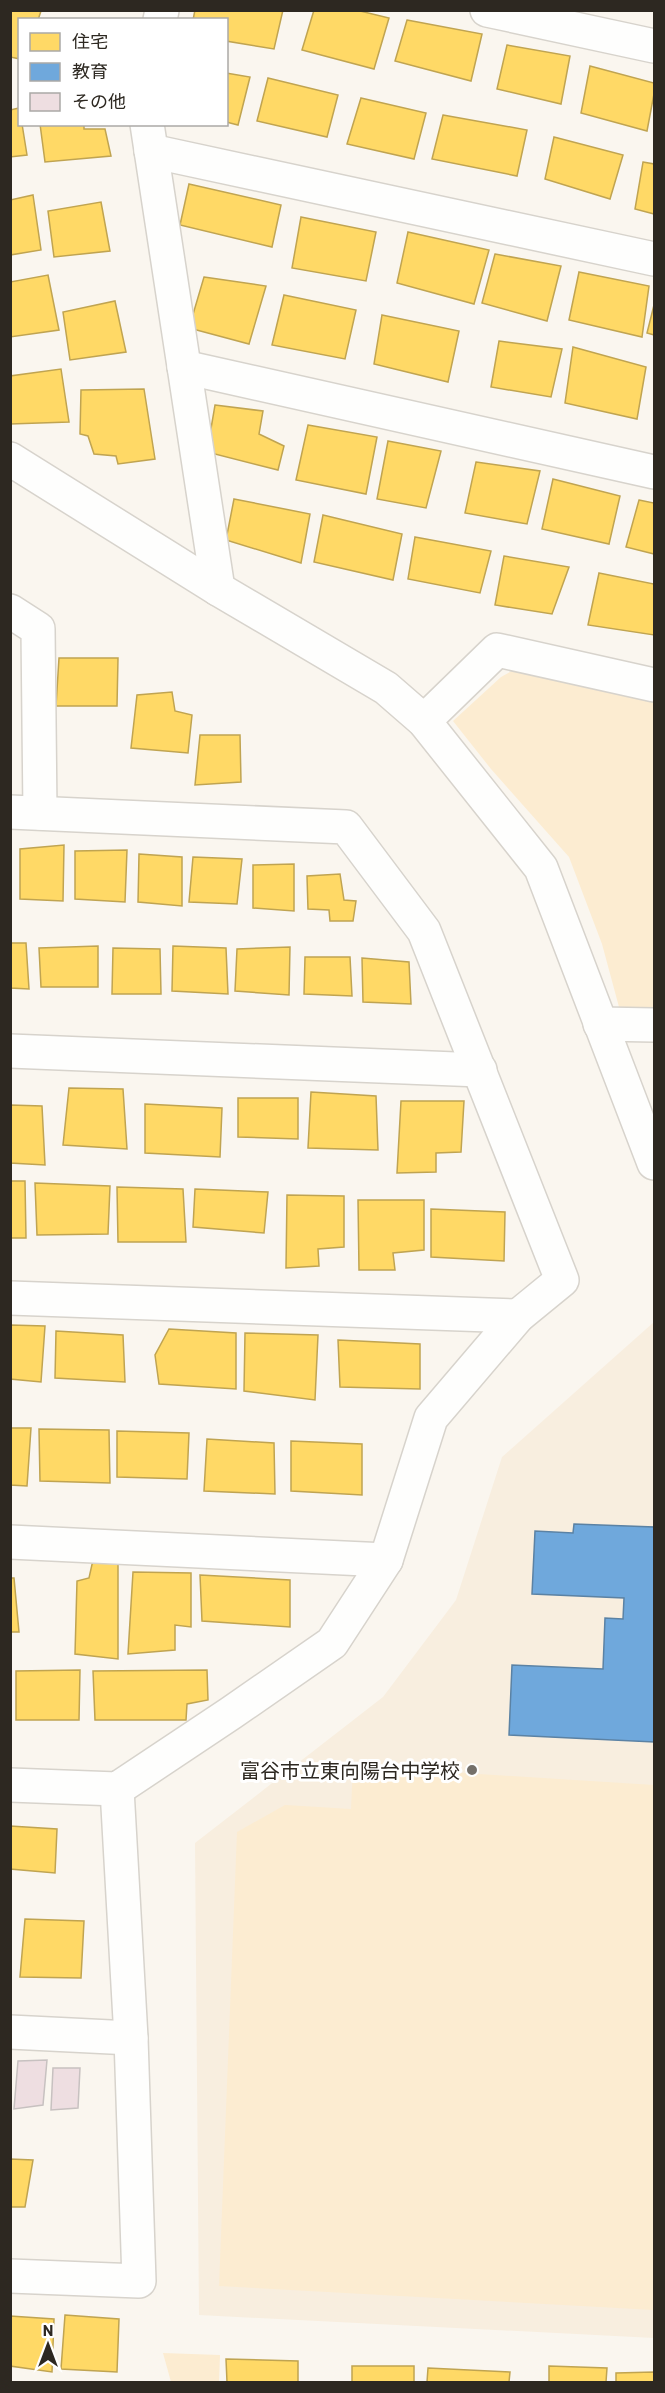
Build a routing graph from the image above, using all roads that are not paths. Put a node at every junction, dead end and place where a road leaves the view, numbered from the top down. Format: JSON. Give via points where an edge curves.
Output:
{"nodes":[{"id":1,"x":487,"y":10,"type":"edge"},
{"id":2,"x":654,"y":46,"type":"edge"},
{"id":3,"x":149,"y":138,"type":"edge"},
{"id":4,"x":654,"y":259,"type":"edge"},
{"id":5,"x":184,"y":368,"type":"junction"},
{"id":6,"x":10,"y":459,"type":"edge"},
{"id":7,"x":654,"y":472,"type":"edge"},
{"id":8,"x":218,"y":589,"type":"junction"},
{"id":9,"x":10,"y":611,"type":"edge"},
{"id":10,"x":654,"y":685,"type":"edge"},
{"id":11,"x":424,"y":721,"type":"junction"},
{"id":12,"x":25,"y":812,"type":"edge"},
{"id":13,"x":600,"y":1024,"type":"junction"},
{"id":14,"x":654,"y":1025,"type":"edge"},
{"id":15,"x":10,"y":1051,"type":"edge"},
{"id":16,"x":480,"y":1070,"type":"junction"},
{"id":17,"x":654,"y":1163,"type":"edge"},
{"id":18,"x":10,"y":1298,"type":"edge"},
{"id":19,"x":518,"y":1316,"type":"junction"},
{"id":20,"x":10,"y":1542,"type":"edge"},
{"id":21,"x":386,"y":1560,"type":"junction"},
{"id":22,"x":10,"y":1785,"type":"edge"},
{"id":23,"x":117,"y":1789,"type":"junction"},
{"id":24,"x":10,"y":2032,"type":"edge"},
{"id":25,"x":130,"y":2038,"type":"junction"},
{"id":26,"x":10,"y":2276,"type":"edge"}],
"edges":[{"from":1,"to":2,"type":"street"},
{"from":3,"to":4,"type":"street"},
{"from":3,"to":5,"type":"street"},
{"from":5,"to":7,"type":"street"},
{"from":5,"to":8,"type":"street"},
{"from":6,"to":8,"type":"street"},
{"from":8,"to":11,"type":"street","via":[[386,688]]},
{"from":9,"to":12,"type":"street","via":[[38,628]]},
{"from":10,"to":11,"type":"street","via":[[497,650]]},
{"from":11,"to":13,"type":"street","via":[[541,868]]},
{"from":12,"to":16,"type":"street","via":[[346,827],[424,931]]},
{"from":13,"to":14,"type":"street"},
{"from":13,"to":17,"type":"street"},
{"from":15,"to":16,"type":"street"},
{"from":16,"to":19,"type":"street","via":[[562,1280]]},
{"from":18,"to":19,"type":"street"},
{"from":19,"to":21,"type":"street","via":[[431,1418]]},
{"from":20,"to":21,"type":"street"},
{"from":21,"to":23,"type":"street","via":[[332,1643]]},
{"from":22,"to":23,"type":"street"},
{"from":23,"to":25,"type":"street"},
{"from":24,"to":25,"type":"street"},
{"from":25,"to":26,"type":"street","via":[[139,2281]]}]}
